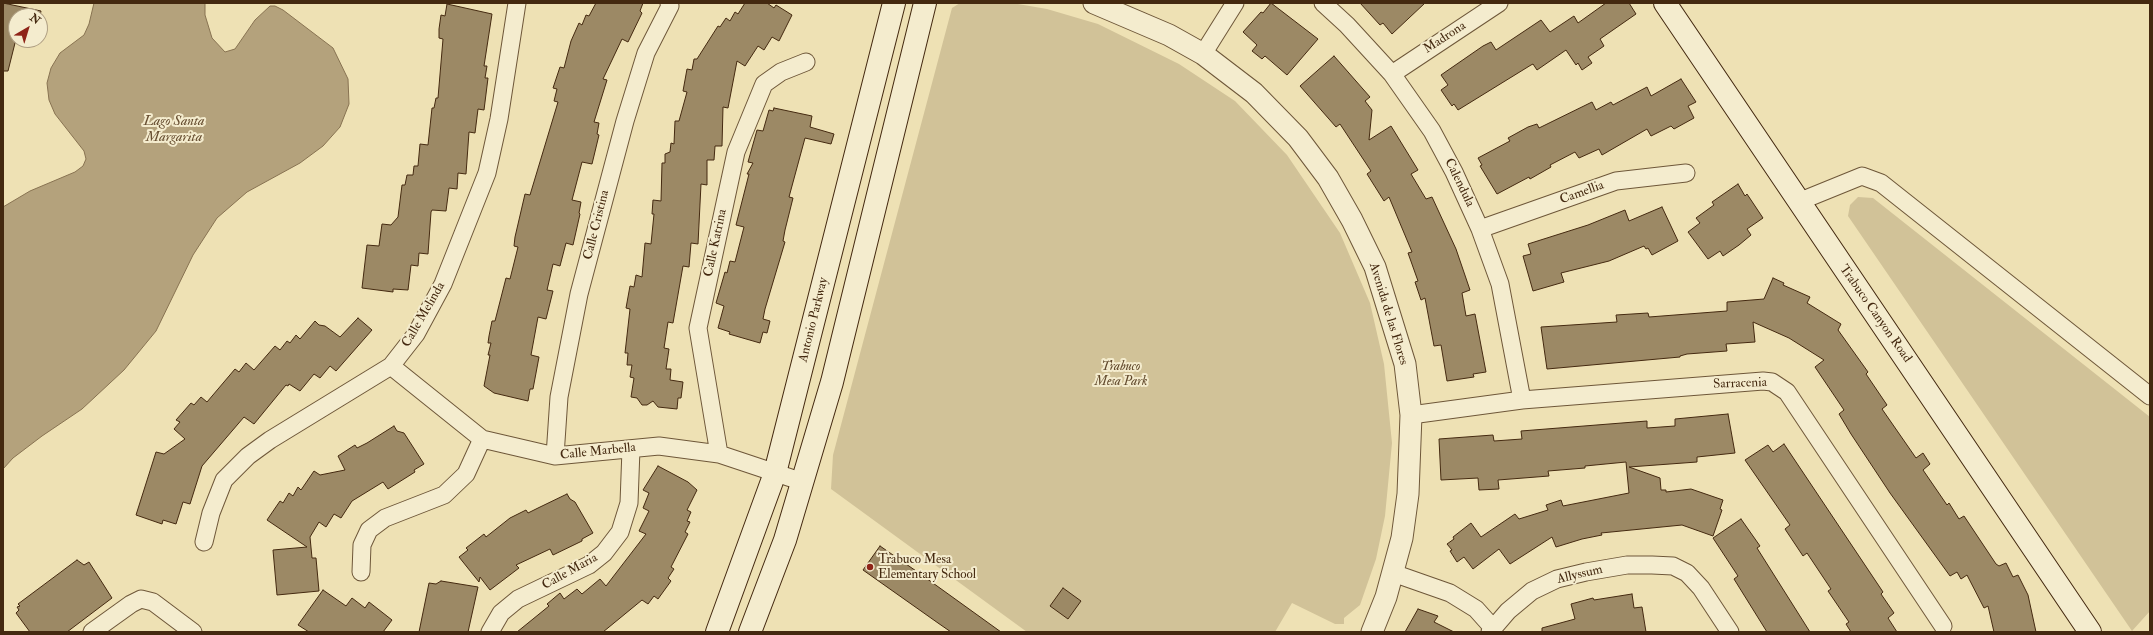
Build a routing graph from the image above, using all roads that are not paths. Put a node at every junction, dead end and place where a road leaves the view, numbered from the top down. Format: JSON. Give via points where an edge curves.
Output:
{"nodes":[{"id":1,"x":517,"y":3,"type":"edge"},
{"id":2,"x":669,"y":3,"type":"edge"},
{"id":3,"x":894,"y":3,"type":"edge"},
{"id":4,"x":926,"y":3,"type":"edge"},
{"id":5,"x":1094,"y":3,"type":"edge"},
{"id":6,"x":1235,"y":3,"type":"edge"},
{"id":7,"x":1323,"y":3,"type":"edge"},
{"id":8,"x":1499,"y":3,"type":"edge"},
{"id":9,"x":1665,"y":3,"type":"edge"},
{"id":10,"x":1204,"y":54,"type":"junction"},
{"id":11,"x":806,"y":62,"type":"dead end"},
{"id":12,"x":1392,"y":74,"type":"junction"},
{"id":13,"x":1686,"y":173,"type":"dead end"},
{"id":14,"x":1798,"y":202,"type":"junction"},
{"id":15,"x":1480,"y":229,"type":"junction"},
{"id":16,"x":391,"y":366,"type":"junction"},
{"id":17,"x":2150,"y":396,"type":"edge"},
{"id":18,"x":1522,"y":400,"type":"junction"},
{"id":19,"x":1411,"y":415,"type":"junction"},
{"id":20,"x":482,"y":439,"type":"junction"},
{"id":21,"x":631,"y":449,"type":"junction"},
{"id":22,"x":719,"y":454,"type":"junction"},
{"id":23,"x":555,"y":456,"type":"junction"},
{"id":24,"x":775,"y":473,"type":"junction"},
{"id":25,"x":803,"y":482,"type":"junction"},
{"id":26,"x":204,"y":542,"type":"dead end"},
{"id":27,"x":361,"y":572,"type":"dead end"},
{"id":28,"x":1393,"y":573,"type":"junction"},
{"id":29,"x":1943,"y":626,"type":"dead end"},
{"id":30,"x":2088,"y":629,"type":"edge"},
{"id":31,"x":1491,"y":630,"type":"edge"},
{"id":32,"x":92,"y":632,"type":"edge"},
{"id":33,"x":194,"y":632,"type":"edge"},
{"id":34,"x":490,"y":632,"type":"edge"},
{"id":35,"x":717,"y":632,"type":"edge"},
{"id":36,"x":750,"y":632,"type":"edge"},
{"id":37,"x":1372,"y":632,"type":"edge"},
{"id":38,"x":1730,"y":632,"type":"edge"}],
"edges":[{"from":1,"to":16,"type":"street","name":"Calle Melinda","via":[[499,119],[487,173],[443,284],[416,334]]},
{"from":2,"to":23,"type":"street","name":"Calle Cristina","via":[[670,6],[646,53],[625,121],[579,294],[559,397]]},
{"from":3,"to":24,"type":"main road","name":"Antonio Parkway"},
{"from":4,"to":25,"type":"main road","via":[[832,382]]},
{"from":5,"to":10,"type":"street","name":"Avenida de las Flores","via":[[1162,31]]},
{"from":6,"to":10,"type":"street"},
{"from":7,"to":12,"type":"street","name":"Calendula"},
{"from":8,"to":12,"type":"street","name":"Madrona"},
{"from":9,"to":14,"type":"main road","name":"Trabuco Canyon Road"},
{"from":10,"to":19,"type":"street","name":"Avenida de las Flores","via":[[1254,93],[1298,138],[1328,178],[1375,267],[1405,364]]},
{"from":11,"to":22,"type":"street","name":"Calle Katrina","via":[[781,72],[764,84],[736,152],[698,328]]},
{"from":12,"to":15,"type":"street","name":"Calendula","via":[[1432,131]]},
{"from":13,"to":15,"type":"street","name":"Camellia","via":[[1616,181]]},
{"from":14,"to":17,"type":"street","via":[[1862,176],[1881,183]]},
{"from":14,"to":30,"type":"main road","name":"Trabuco Canyon Road"},
{"from":15,"to":18,"type":"street","name":"Calendula","via":[[1500,284]]},
{"from":16,"to":20,"type":"street","name":"Calle Marbella"},
{"from":16,"to":26,"type":"street","name":"Calle Melinda","via":[[248,456],[224,480],[211,513]]},
{"from":18,"to":19,"type":"street","name":"Sarracenia"},
{"from":18,"to":29,"type":"street","name":"Sarracenia","via":[[1763,381],[1780,386],[1787,392]]},
{"from":19,"to":28,"type":"street","name":"Avenida de las Flores","via":[[1408,494],[1402,538]]},
{"from":20,"to":23,"type":"street","name":"Calle Marbella"},
{"from":20,"to":27,"type":"street","via":[[466,474],[444,495],[386,518],[369,530],[362,545]]},
{"from":21,"to":22,"type":"street","name":"Calle Marbella","via":[[659,446]]},
{"from":21,"to":23,"type":"street","name":"Calle Marbella"},
{"from":21,"to":34,"type":"street","name":"Calle Maria","via":[[629,503],[620,532],[604,553],[589,565],[518,599],[501,613]]},
{"from":22,"to":24,"type":"street","name":"Calle Marbella"},
{"from":24,"to":25,"type":"street","name":"Calle Marbella"},
{"from":24,"to":35,"type":"main road","name":"Antonio Parkway"},
{"from":25,"to":36,"type":"main road","via":[[785,540]]},
{"from":28,"to":31,"type":"street","via":[[1450,593],[1476,609]]},
{"from":28,"to":37,"type":"street","name":"Avenida de las Flores"},
{"from":31,"to":38,"type":"street","name":"Allyssum","via":[[1508,611],[1532,591],[1557,579],[1627,565],[1673,566],[1687,573],[1701,588]]},
{"from":32,"to":33,"type":"street","via":[[141,599],[153,602]]}]}
